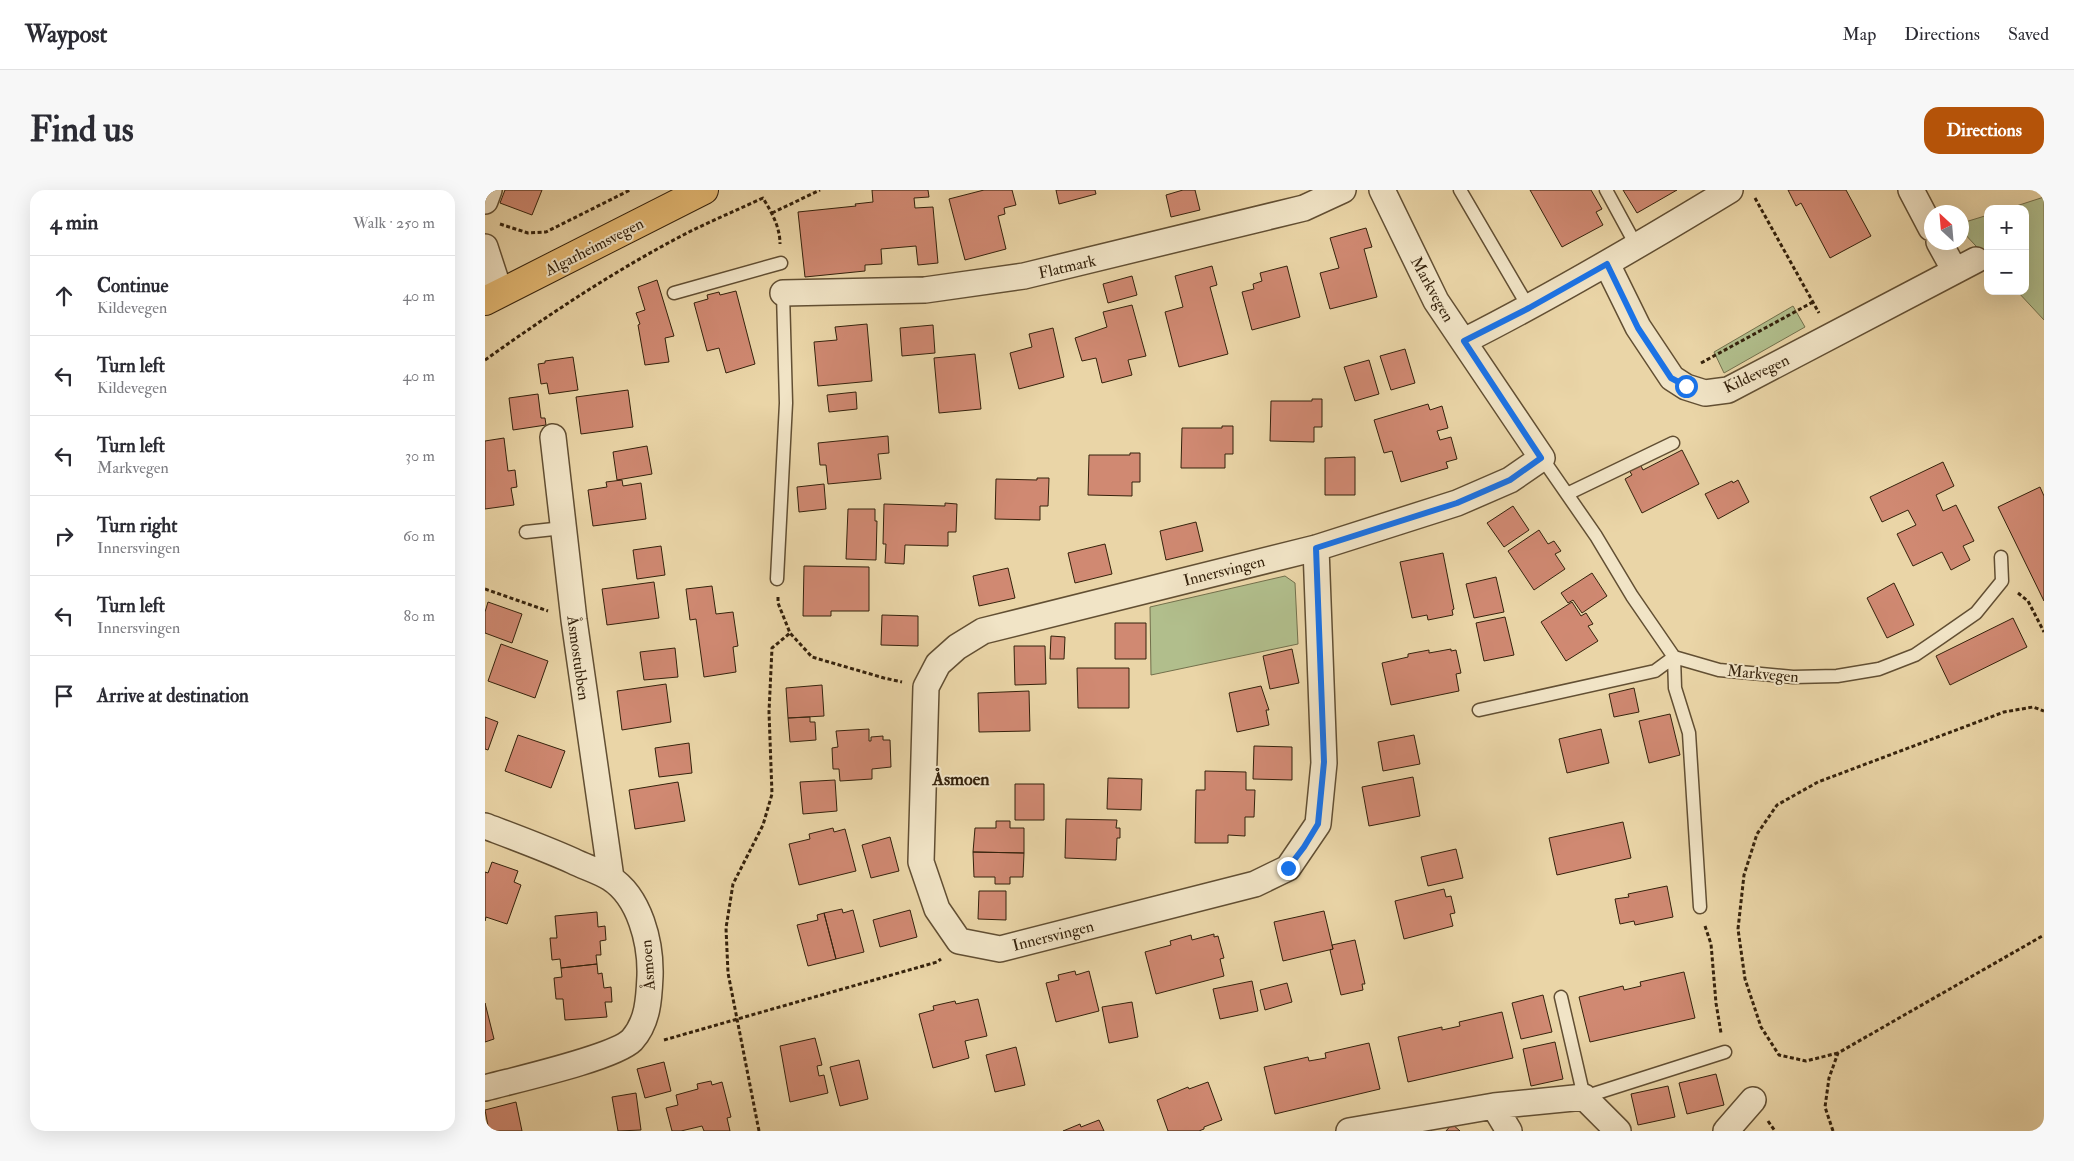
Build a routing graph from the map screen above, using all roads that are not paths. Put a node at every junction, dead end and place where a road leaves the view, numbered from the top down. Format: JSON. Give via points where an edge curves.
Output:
{"nodes":[{"id":1,"x":489,"y":190,"type":"edge"},
{"id":2,"x":703,"y":190,"type":"edge"},
{"id":3,"x":1343,"y":190,"type":"edge"},
{"id":4,"x":1382,"y":190,"type":"edge"},
{"id":5,"x":1460,"y":190,"type":"edge"},
{"id":6,"x":1606,"y":190,"type":"edge"},
{"id":7,"x":1730,"y":190,"type":"edge"},
{"id":8,"x":1911,"y":190,"type":"edge"},
{"id":9,"x":489,"y":212,"type":"edge"},
{"id":10,"x":1924,"y":215,"type":"edge"},
{"id":11,"x":485,"y":247,"type":"edge"},
{"id":12,"x":1637,"y":247,"type":"junction"},
{"id":13,"x":1948,"y":250,"type":"edge"},
{"id":14,"x":781,"y":263,"type":"dead end"},
{"id":15,"x":1607,"y":264,"type":"junction"},
{"id":16,"x":674,"y":293,"type":"dead end"},
{"id":17,"x":783,"y":293,"type":"joint"},
{"id":18,"x":493,"y":297,"type":"edge"},
{"id":19,"x":1529,"y":308,"type":"junction"},
{"id":20,"x":1464,"y":341,"type":"junction"},
{"id":21,"x":553,"y":436,"type":"dead end"},
{"id":22,"x":1673,"y":442,"type":"dead end"},
{"id":23,"x":1541,"y":458,"type":"junction"},
{"id":24,"x":1567,"y":494,"type":"junction"},
{"id":25,"x":563,"y":528,"type":"junction"},
{"id":26,"x":525,"y":532,"type":"dead end"},
{"id":27,"x":1316,"y":548,"type":"junction"},
{"id":28,"x":2001,"y":557,"type":"dead end"},
{"id":29,"x":777,"y":579,"type":"road end"},
{"id":30,"x":1675,"y":658,"type":"junction"},
{"id":31,"x":1479,"y":710,"type":"dead end"},
{"id":32,"x":485,"y":826,"type":"edge"},
{"id":33,"x":611,"y":878,"type":"junction"},
{"id":34,"x":1700,"y":907,"type":"road end"},
{"id":35,"x":1561,"y":997,"type":"dead end"},
{"id":36,"x":1725,"y":1052,"type":"road end"},
{"id":37,"x":485,"y":1088,"type":"edge"},
{"id":38,"x":1584,"y":1097,"type":"junction"},
{"id":39,"x":1753,"y":1100,"type":"road end"},
{"id":40,"x":1494,"y":1106,"type":"junction"},
{"id":41,"x":1396,"y":1128,"type":"edge"},
{"id":42,"x":1349,"y":1131,"type":"edge"},
{"id":43,"x":1509,"y":1131,"type":"edge"},
{"id":44,"x":1618,"y":1131,"type":"edge"},
{"id":45,"x":1726,"y":1131,"type":"edge"}],
"edges":[{"from":1,"to":9,"type":"street"},
{"from":2,"to":18,"type":"main road","name":"Algarheimsvegen"},
{"from":3,"to":17,"type":"street","name":"Flatmark","via":[[1305,208],[1024,276],[925,290]]},
{"from":4,"to":20,"type":"street","name":"Markvegen","via":[[1436,301]]},
{"from":5,"to":19,"type":"lane"},
{"from":6,"to":12,"type":"lane"},
{"from":7,"to":12,"type":"street"},
{"from":8,"to":10,"type":"street"},
{"from":11,"to":18,"type":"street"},
{"from":12,"to":15,"type":"street"},
{"from":13,"to":15,"type":"street","name":"Kildevegen","via":[[1965,265],[1728,390],[1705,393],[1671,378],[1638,328]]},
{"from":14,"to":16,"type":"lane"},
{"from":15,"to":19,"type":"street"},
{"from":17,"to":29,"type":"lane","via":[[786,403]]},
{"from":19,"to":20,"type":"street"},
{"from":20,"to":23,"type":"street","name":"Markvegen"},
{"from":21,"to":25,"type":"street","name":"Åsmostubben"},
{"from":22,"to":24,"type":"lane"},
{"from":23,"to":24,"type":"lane"},
{"from":23,"to":27,"type":"street","name":"Innersvingen","via":[[1510,480],[1457,503]]},
{"from":24,"to":30,"type":"lane"},
{"from":25,"to":26,"type":"lane"},
{"from":25,"to":33,"type":"street","name":"Åsmostubben"},
{"from":27,"to":27,"type":"street","name":"Innersvingen","via":[[1324,762],[1318,824],[1288,868],[1255,884],[1000,949],[959,941],[937,909],[921,862],[926,687],[938,664],[983,631]]},
{"from":28,"to":30,"type":"lane","name":"Markvegen","via":[[2002,581],[1976,613],[1915,655],[1879,668],[1837,676],[1793,677],[1719,670]]},
{"from":30,"to":31,"type":"lane","via":[[1655,671]]},
{"from":30,"to":34,"type":"lane","via":[[1675,688],[1689,733]]},
{"from":32,"to":33,"type":"street","name":"Åsmoen"},
{"from":33,"to":37,"type":"street","name":"Åsmoen","via":[[635,906],[644,929],[650,970],[649,1002],[644,1020],[631,1040],[615,1050]]},
{"from":35,"to":38,"type":"lane"},
{"from":36,"to":38,"type":"lane"},
{"from":38,"to":40,"type":"street"},
{"from":38,"to":44,"type":"street"},
{"from":39,"to":45,"type":"street"},
{"from":40,"to":41,"type":"street"},
{"from":40,"to":43,"type":"street"},
{"from":41,"to":42,"type":"street"}]}
